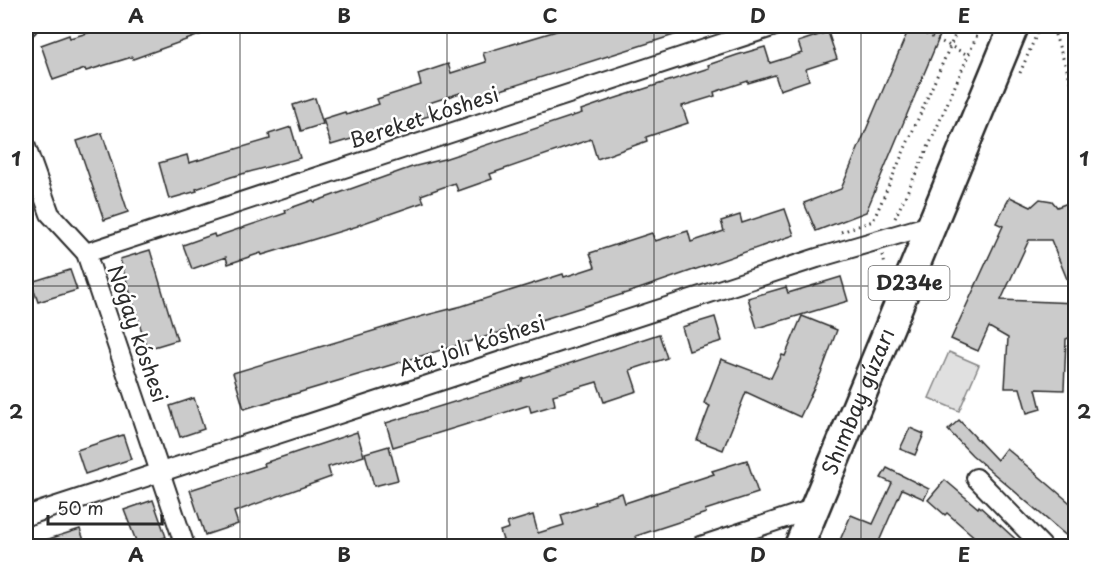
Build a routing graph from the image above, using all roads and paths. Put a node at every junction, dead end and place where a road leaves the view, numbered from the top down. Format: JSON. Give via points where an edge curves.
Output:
{"nodes":[{"id":1,"x":775,"y":26,"type":"edge"},
{"id":2,"x":910,"y":26,"type":"edge"},
{"id":3,"x":959,"y":26,"type":"edge"},
{"id":4,"x":981,"y":26,"type":"edge"},
{"id":5,"x":1014,"y":26,"type":"edge"},
{"id":6,"x":950,"y":46,"type":"junction"},
{"id":7,"x":968,"y":55,"type":"junction"},
{"id":8,"x":1020,"y":73,"type":"dead end"},
{"id":9,"x":1076,"y":96,"type":"edge"},
{"id":10,"x":26,"y":147,"type":"edge"},
{"id":11,"x":934,"y":224,"type":"junction"},
{"id":12,"x":832,"y":236,"type":"dead end"},
{"id":13,"x":885,"y":238,"type":"junction"},
{"id":14,"x":86,"y":253,"type":"junction"},
{"id":15,"x":885,"y":266,"type":"dead end"},
{"id":16,"x":159,"y":471,"type":"junction"},
{"id":17,"x":976,"y":478,"type":"dead end"},
{"id":18,"x":815,"y":508,"type":"junction"},
{"id":19,"x":26,"y":516,"type":"edge"},
{"id":20,"x":185,"y":546,"type":"edge"},
{"id":21,"x":701,"y":546,"type":"edge"},
{"id":22,"x":799,"y":546,"type":"edge"},
{"id":23,"x":1042,"y":546,"type":"edge"}],
"edges":[{"from":1,"to":14,"type":"street","name":"Bereket kóshesi"},
{"from":2,"to":6,"type":"path"},
{"from":3,"to":6,"type":"path"},
{"from":4,"to":7,"type":"path"},
{"from":5,"to":11,"type":"main road","name":"Shımbay gúzarı","number":"D234e"},
{"from":6,"to":7,"type":"path"},
{"from":6,"to":12,"type":"path","via":[[873,221]]},
{"from":7,"to":13,"type":"path"},
{"from":8,"to":9,"type":"path","via":[[1038,31],[1047,28],[1054,32]]},
{"from":10,"to":14,"type":"street","name":"Noǵay kóshesi","via":[[50,213]]},
{"from":11,"to":13,"type":"street","name":"Ata jolı kóshesi"},
{"from":11,"to":18,"type":"main road","name":"Shımbay gúzarı","number":"D234e"},
{"from":13,"to":15,"type":"path"},
{"from":13,"to":16,"type":"street","name":"Ata jolı kóshesi"},
{"from":14,"to":16,"type":"street","name":"Noǵay kóshesi"},
{"from":16,"to":19,"type":"street","name":"Ata jolı kóshesi"},
{"from":16,"to":20,"type":"street","name":"Noǵay kóshesi"},
{"from":17,"to":23,"type":"street"},
{"from":18,"to":21,"type":"street"},
{"from":18,"to":22,"type":"main road","name":"Shımbay gúzarı","number":"D234e"}]}
